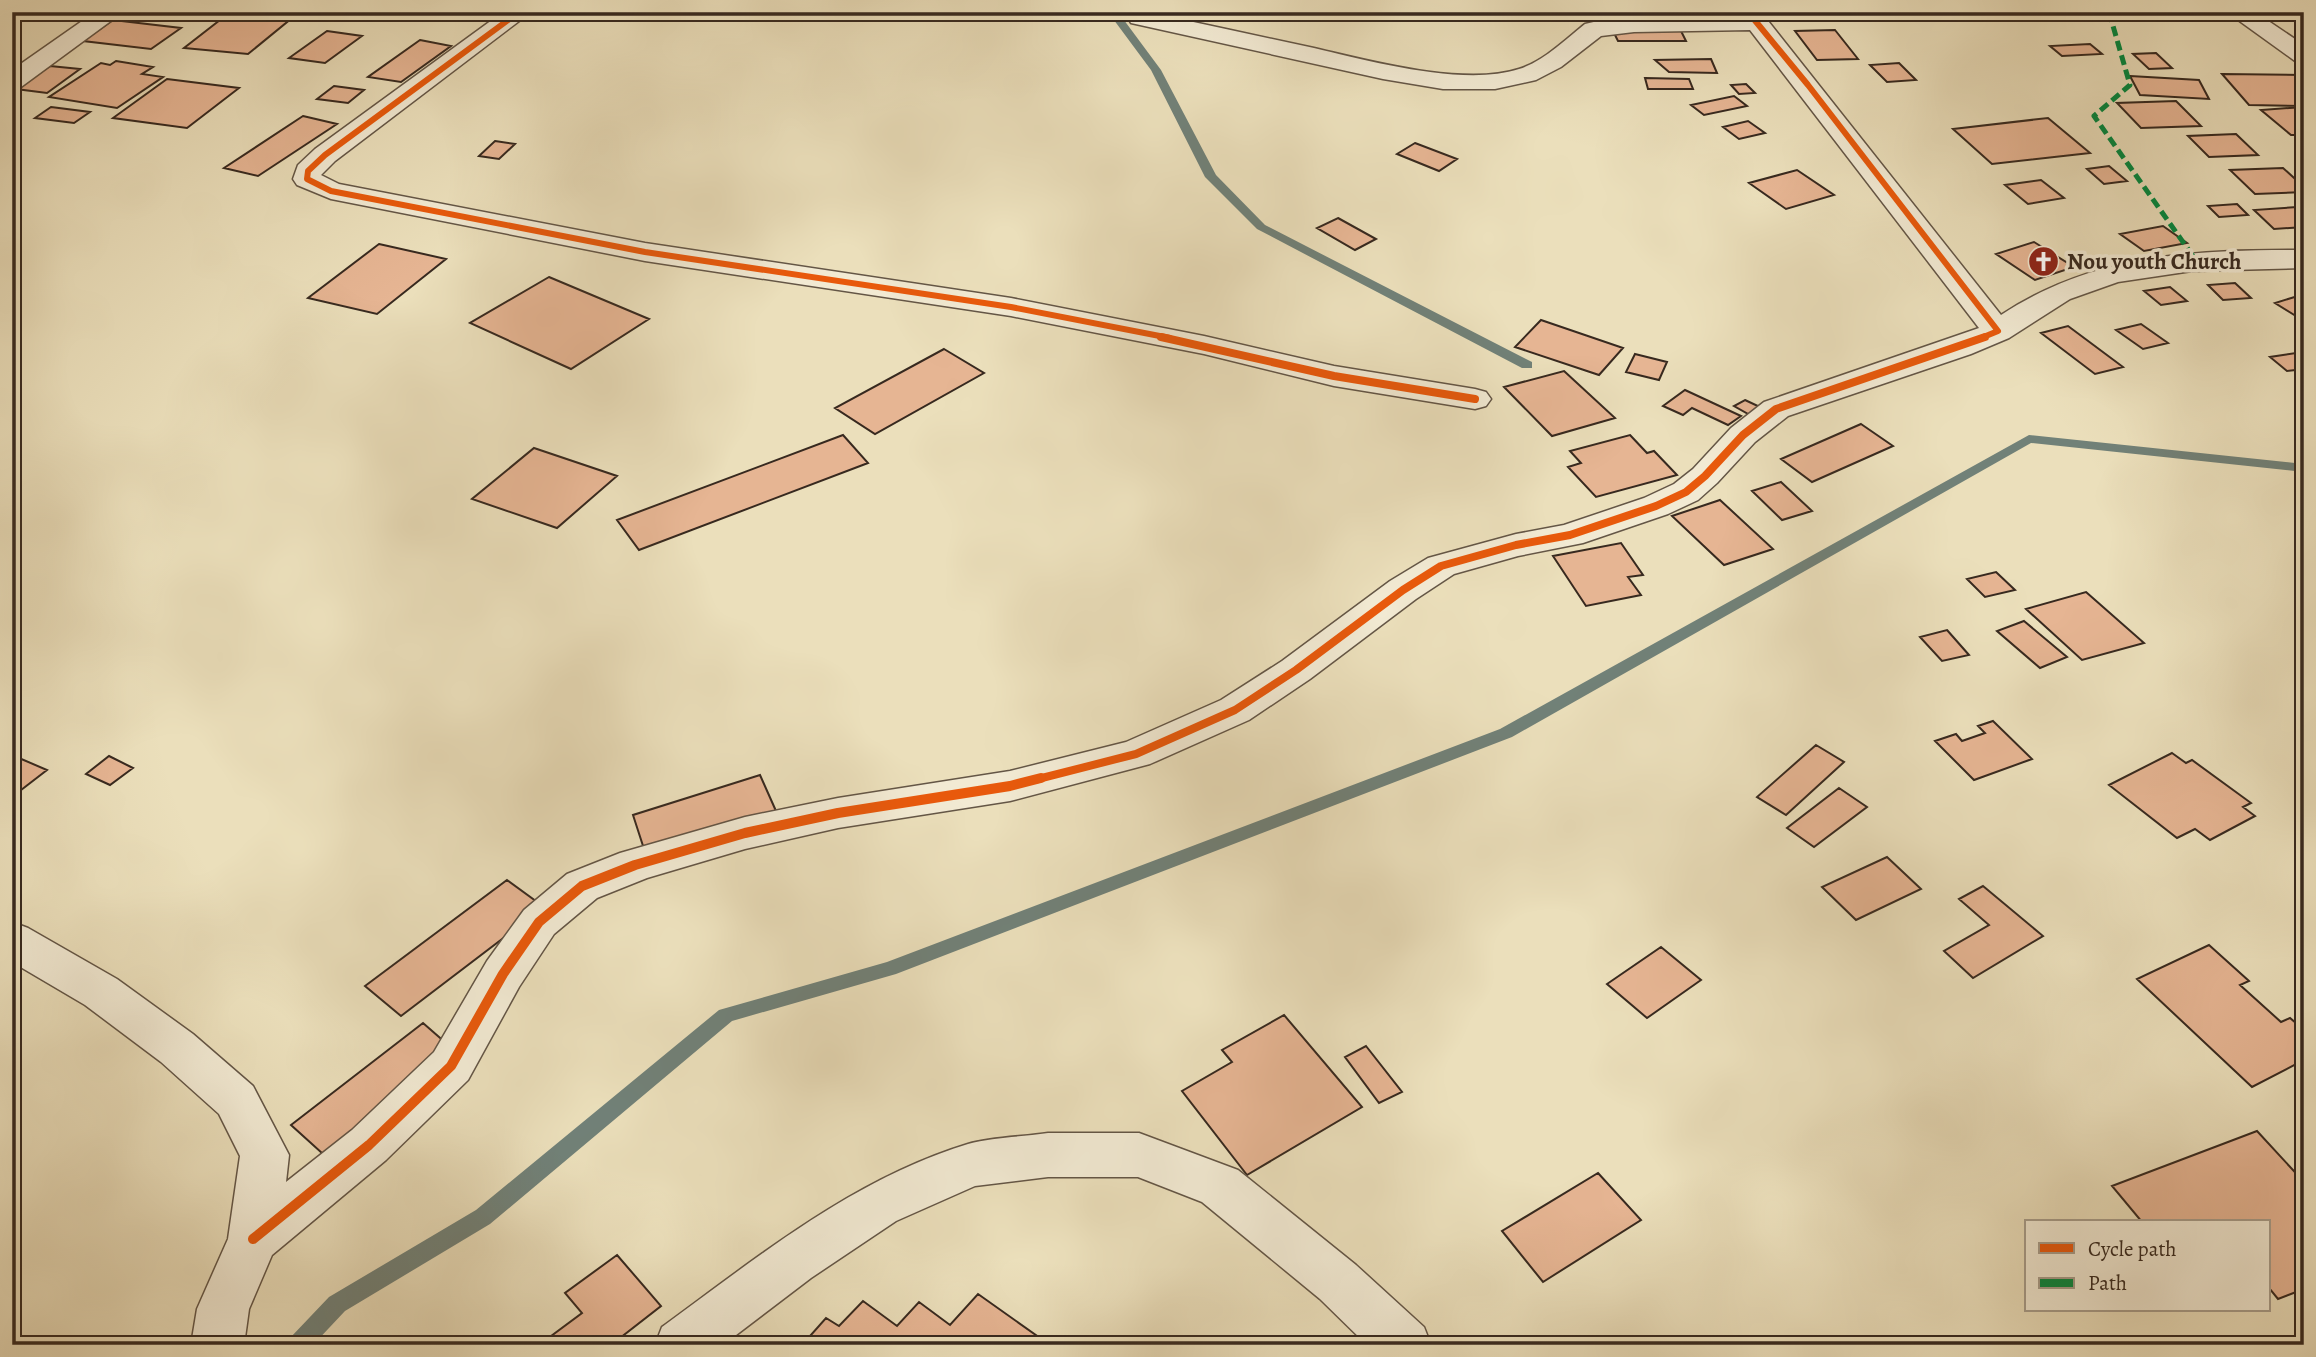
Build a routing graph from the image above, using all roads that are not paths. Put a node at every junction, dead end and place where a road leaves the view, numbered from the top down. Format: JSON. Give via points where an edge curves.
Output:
{"nodes":[{"id":1,"x":111,"y":12,"type":"edge"},
{"id":2,"x":519,"y":12,"type":"edge"},
{"id":3,"x":2239,"y":12,"type":"edge"},
{"id":4,"x":1751,"y":17,"type":"edge"},
{"id":5,"x":1140,"y":18,"type":"dead end"},
{"id":6,"x":2304,"y":56,"type":"edge"},
{"id":7,"x":12,"y":82,"type":"edge"},
{"id":8,"x":2304,"y":259,"type":"edge"},
{"id":9,"x":1998,"y":331,"type":"junction"},
{"id":10,"x":1475,"y":399,"type":"dead end"},
{"id":11,"x":12,"y":940,"type":"edge"},
{"id":12,"x":253,"y":1239,"type":"junction"},
{"id":13,"x":217,"y":1345,"type":"edge"},
{"id":14,"x":681,"y":1345,"type":"edge"},
{"id":15,"x":1405,"y":1345,"type":"edge"}],
"edges":[{"from":1,"to":7,"type":"street"},
{"from":2,"to":10,"type":"street","via":[[325,155],[308,171],[307,179],[331,191],[645,252],[1011,307],[1334,376]]},
{"from":3,"to":6,"type":"street"},
{"from":4,"to":5,"type":"street","via":[[1594,29],[1552,62],[1527,75],[1495,81],[1443,81],[1383,71]]},
{"from":4,"to":9,"type":"street"},
{"from":8,"to":9,"type":"street","via":[[2195,259],[2132,270],[2046,300]]},
{"from":9,"to":12,"type":"street","via":[[1776,409],[1742,435],[1686,492],[1656,506],[1570,535],[1441,566],[1235,710],[1136,754],[1010,786],[838,813],[746,833],[635,865],[582,886],[539,922],[503,974],[451,1066],[369,1145]]},
{"from":11,"to":12,"type":"street","via":[[102,992],[236,1100],[265,1155]]},
{"from":12,"to":13,"type":"street","via":[[223,1309]]},
{"from":14,"to":15,"type":"street","via":[[793,1261],[878,1205],[971,1165],[1048,1155],[1139,1155],[1220,1186],[1338,1282]]}]}
